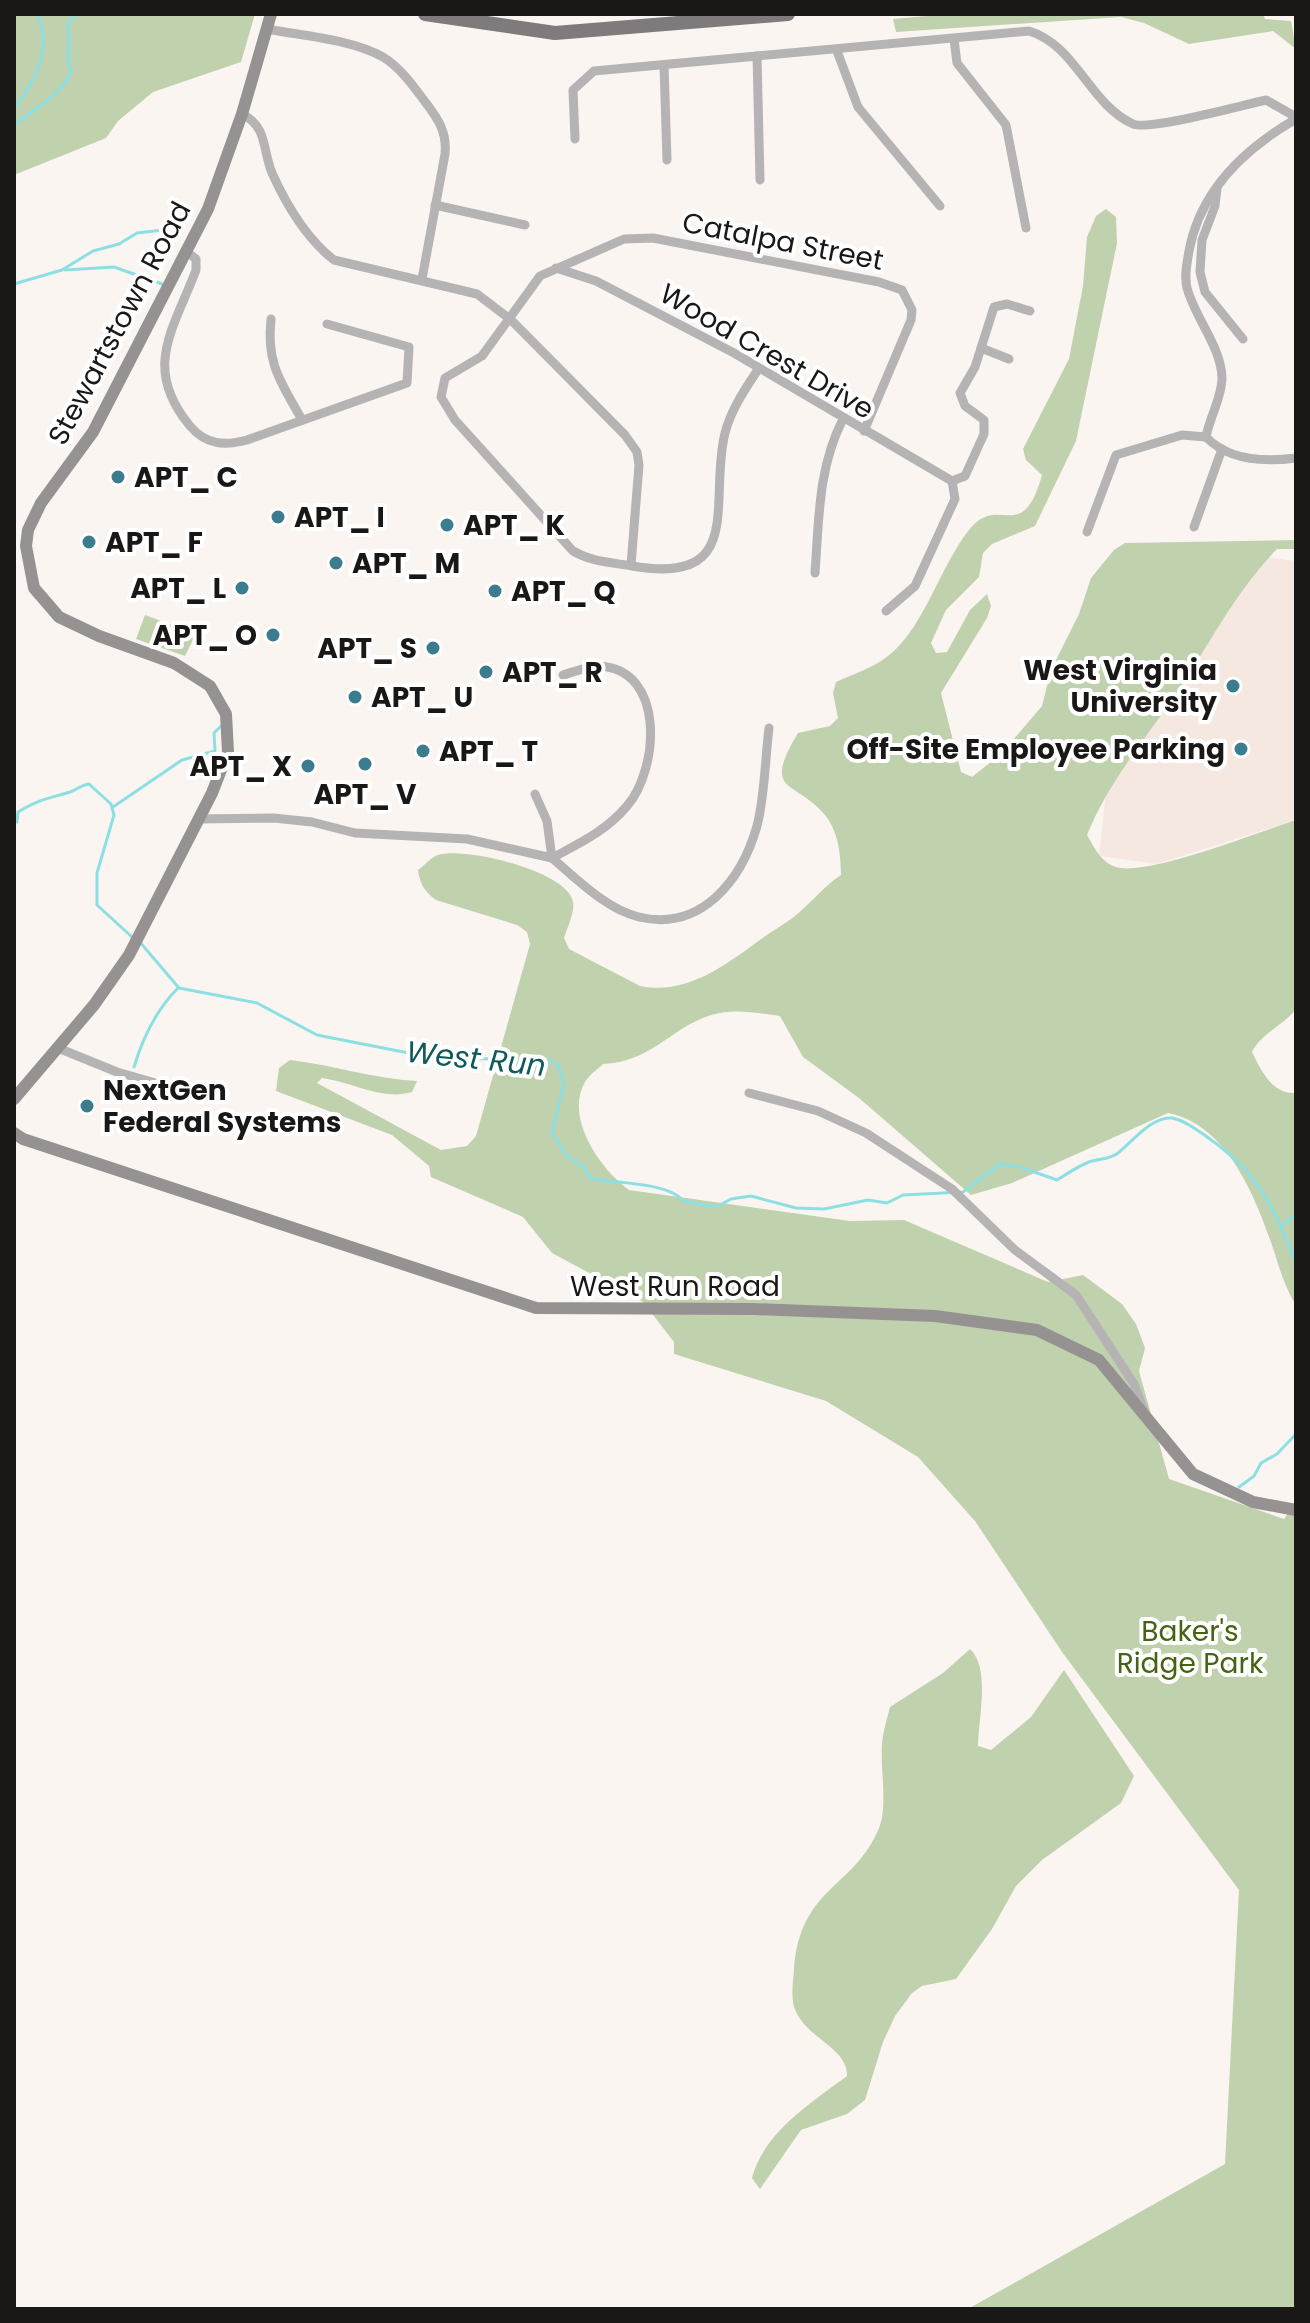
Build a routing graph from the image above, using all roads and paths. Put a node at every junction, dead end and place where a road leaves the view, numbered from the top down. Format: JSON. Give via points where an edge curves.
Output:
{"nodes":[{"id":1,"x":271,"y":14,"type":"edge"},
{"id":2,"x":425,"y":14,"type":"edge"},
{"id":3,"x":788,"y":14,"type":"edge"},
{"id":4,"x":267,"y":29,"type":"junction"},
{"id":5,"x":954,"y":39,"type":"junction"},
{"id":6,"x":837,"y":51,"type":"junction"},
{"id":7,"x":757,"y":56,"type":"junction"},
{"id":8,"x":664,"y":65,"type":"junction"},
{"id":9,"x":242,"y":114,"type":"junction"},
{"id":10,"x":1296,"y":118,"type":"edge"},
{"id":11,"x":575,"y":139,"type":"dead end"},
{"id":12,"x":667,"y":160,"type":"dead end"},
{"id":13,"x":760,"y":180,"type":"dead end"},
{"id":14,"x":1219,"y":181,"type":"junction"},
{"id":15,"x":435,"y":205,"type":"junction"},
{"id":16,"x":940,"y":206,"type":"dead end"},
{"id":17,"x":525,"y":225,"type":"dead end"},
{"id":18,"x":1026,"y":228,"type":"dead end"},
{"id":19,"x":187,"y":252,"type":"junction"},
{"id":20,"x":556,"y":268,"type":"junction"},
{"id":21,"x":422,"y":279,"type":"junction"},
{"id":22,"x":1030,"y":311,"type":"dead end"},
{"id":23,"x":271,"y":319,"type":"dead end"},
{"id":24,"x":511,"y":320,"type":"junction"},
{"id":25,"x":327,"y":324,"type":"dead end"},
{"id":26,"x":1243,"y":339,"type":"dead end"},
{"id":27,"x":981,"y":348,"type":"junction"},
{"id":28,"x":1009,"y":359,"type":"dead end"},
{"id":29,"x":759,"y":368,"type":"junction"},
{"id":30,"x":843,"y":419,"type":"junction"},
{"id":31,"x":302,"y":420,"type":"junction"},
{"id":32,"x":864,"y":431,"type":"junction"},
{"id":33,"x":1206,"y":437,"type":"junction"},
{"id":34,"x":1222,"y":449,"type":"junction"},
{"id":35,"x":1296,"y":458,"type":"edge"},
{"id":36,"x":952,"y":481,"type":"junction"},
{"id":37,"x":1194,"y":527,"type":"dead end"},
{"id":38,"x":1087,"y":532,"type":"dead end"},
{"id":39,"x":631,"y":565,"type":"junction"},
{"id":40,"x":815,"y":573,"type":"dead end"},
{"id":41,"x":886,"y":611,"type":"dead end"},
{"id":42,"x":563,"y":675,"type":"dead end"},
{"id":43,"x":769,"y":728,"type":"dead end"},
{"id":44,"x":535,"y":794,"type":"dead end"},
{"id":45,"x":198,"y":819,"type":"junction"},
{"id":46,"x":552,"y":858,"type":"junction"},
{"id":47,"x":58,"y":1048,"type":"junction"},
{"id":48,"x":749,"y":1093,"type":"dead end"},
{"id":49,"x":208,"y":1098,"type":"dead end"},
{"id":50,"x":14,"y":1099,"type":"edge"},
{"id":51,"x":14,"y":1133,"type":"edge"},
{"id":52,"x":1146,"y":1415,"type":"junction"},
{"id":53,"x":1296,"y":1510,"type":"edge"}],
"edges":[{"from":1,"to":4,"type":"street","name":"Stewartstown Road"},
{"from":2,"to":3,"type":"main road","via":[[555,33]]},
{"from":4,"to":9,"type":"street","name":"Stewartstown Road"},
{"from":4,"to":15,"type":"street","via":[[354,46],[384,58],[404,75],[444,133]]},
{"from":5,"to":6,"type":"street"},
{"from":5,"to":10,"type":"street","via":[[1029,31],[1049,37],[1106,102],[1134,125],[1266,100]]},
{"from":5,"to":18,"type":"street","via":[[957,63],[1006,125]]},
{"from":6,"to":7,"type":"street"},
{"from":6,"to":16,"type":"street","via":[[858,107]]},
{"from":7,"to":8,"type":"street"},
{"from":7,"to":13,"type":"street"},
{"from":8,"to":11,"type":"street","via":[[594,71],[573,90]]},
{"from":8,"to":12,"type":"street"},
{"from":9,"to":19,"type":"street","name":"Stewartstown Road"},
{"from":9,"to":21,"type":"street","via":[[261,129],[272,172],[319,248],[342,263]]},
{"from":10,"to":14,"type":"street","via":[[1270,134]]},
{"from":14,"to":26,"type":"street","via":[[1202,240],[1200,272],[1205,292]]},
{"from":14,"to":33,"type":"street","via":[[1194,223],[1186,268],[1186,286],[1222,379]]},
{"from":15,"to":17,"type":"street"},
{"from":15,"to":21,"type":"street"},
{"from":19,"to":31,"type":"street","via":[[197,264],[163,369],[181,414],[196,432],[225,445]]},
{"from":19,"to":45,"type":"street","name":"Stewartstown Road","via":[[93,432],[41,503],[26,546],[30,576],[50,610],[74,626],[191,672],[218,696],[229,732],[228,752]]},
{"from":20,"to":24,"type":"street","via":[[540,276]]},
{"from":20,"to":29,"type":"street","name":"Wood Crest Drive","via":[[604,285]]},
{"from":20,"to":32,"type":"street","name":"Catalpa Street","via":[[624,239],[653,238],[894,285],[908,299],[911,320]]},
{"from":21,"to":24,"type":"street","via":[[477,294]]},
{"from":22,"to":27,"type":"street","via":[[1007,304],[994,307]]},
{"from":23,"to":31,"type":"street","via":[[272,366]]},
{"from":24,"to":39,"type":"street","via":[[637,452]]},
{"from":24,"to":39,"type":"street","via":[[482,356],[445,378],[441,387],[446,408],[573,551],[596,561]]},
{"from":25,"to":31,"type":"street","via":[[409,347],[407,383]]},
{"from":27,"to":28,"type":"street"},
{"from":27,"to":36,"type":"street","via":[[960,393],[986,427],[965,476]]},
{"from":29,"to":30,"type":"street","name":"Wood Crest Drive"},
{"from":29,"to":39,"type":"street","via":[[725,434],[720,516],[712,544],[686,566],[669,571]]},
{"from":30,"to":32,"type":"street","name":"Wood Crest Drive"},
{"from":30,"to":40,"type":"street","via":[[823,469]]},
{"from":32,"to":36,"type":"street","name":"Wood Crest Drive"},
{"from":33,"to":34,"type":"street"},
{"from":33,"to":38,"type":"street","via":[[1182,435],[1116,455]]},
{"from":34,"to":35,"type":"street","via":[[1262,462]]},
{"from":34,"to":37,"type":"street"},
{"from":36,"to":41,"type":"street","via":[[955,499],[915,586]]},
{"from":42,"to":46,"type":"street","via":[[598,666],[620,672],[638,684],[652,724],[645,769],[630,804],[599,834]]},
{"from":43,"to":46,"type":"street","via":[[758,823],[745,862],[727,891],[697,910],[669,918],[638,917],[597,895]]},
{"from":44,"to":46,"type":"street","via":[[547,821]]},
{"from":45,"to":46,"type":"street","via":[[274,818],[355,833],[467,839]]},
{"from":45,"to":47,"type":"street","name":"Stewartstown Road","via":[[129,955]]},
{"from":47,"to":49,"type":"street","via":[[117,1072]]},
{"from":47,"to":50,"type":"street","name":"Stewartstown Road"},
{"from":48,"to":52,"type":"street","via":[[818,1111],[866,1133],[952,1189],[1015,1250],[1076,1295],[1134,1384]]},
{"from":51,"to":52,"type":"street","name":"West Run Road","via":[[536,1308],[935,1316],[1037,1330],[1099,1360]]},
{"from":52,"to":53,"type":"street","name":"West Run Road","via":[[1193,1474],[1253,1502]]}]}
